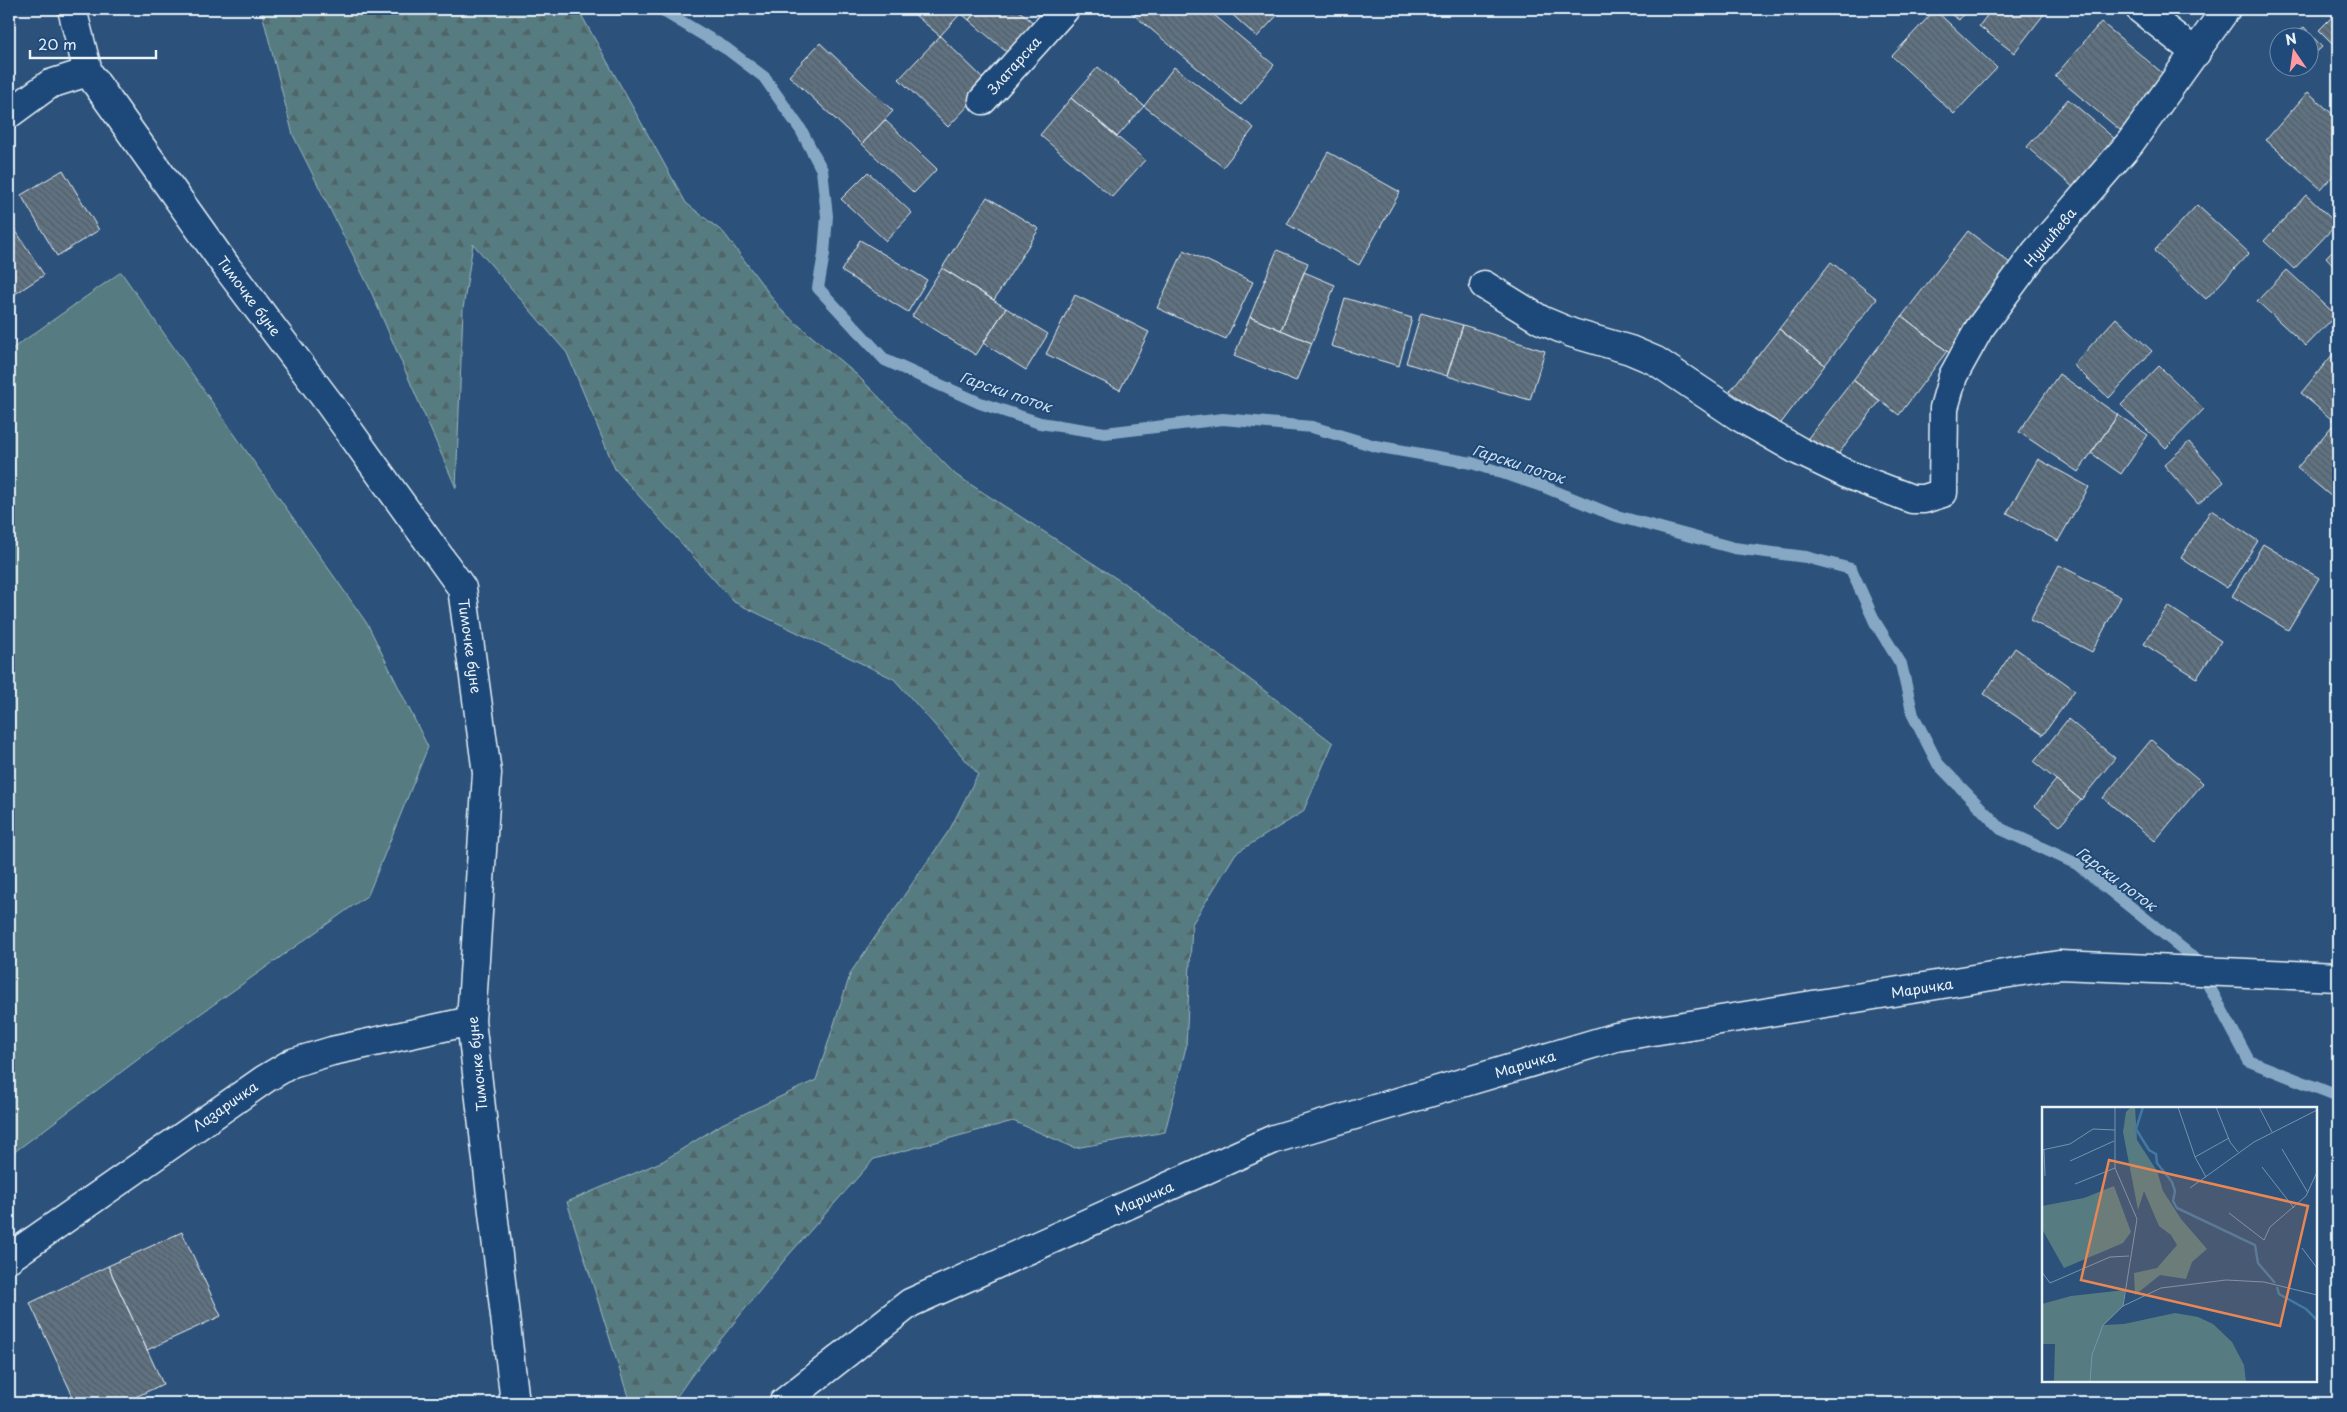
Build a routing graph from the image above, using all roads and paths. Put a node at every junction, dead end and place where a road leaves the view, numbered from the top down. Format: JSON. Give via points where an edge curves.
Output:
{"nodes":[{"id":1,"x":72,"y":9,"type":"edge"},
{"id":2,"x":1065,"y":9,"type":"edge"},
{"id":3,"x":2140,"y":9,"type":"edge"},
{"id":4,"x":2226,"y":9,"type":"edge"},
{"id":5,"x":2196,"y":53,"type":"junction"},
{"id":6,"x":88,"y":72,"type":"junction"},
{"id":7,"x":983,"y":100,"type":"dead end"},
{"id":8,"x":9,"y":114,"type":"edge"},
{"id":9,"x":1484,"y":285,"type":"dead end"},
{"id":10,"x":2338,"y":977,"type":"edge"},
{"id":11,"x":471,"y":1021,"type":"junction"},
{"id":12,"x":9,"y":1258,"type":"edge"},
{"id":13,"x":515,"y":1403,"type":"edge"},
{"id":14,"x":782,"y":1403,"type":"edge"}],
"edges":[{"from":1,"to":6,"type":"street","name":"Тимочке буне"},
{"from":2,"to":7,"type":"street","name":"Златарска"},
{"from":3,"to":5,"type":"street"},
{"from":4,"to":5,"type":"street","name":"Нушићева"},
{"from":5,"to":9,"type":"street","name":"Нушићева","via":[[2130,143],[2036,253],[1979,328],[1953,376],[1944,408],[1943,493],[1912,499],[1849,475],[1738,416],[1656,361],[1541,320]]},
{"from":6,"to":8,"type":"street","via":[[50,84]]},
{"from":6,"to":11,"type":"street","name":"Тимочке буне","via":[[228,270],[341,418],[462,588],[487,773]]},
{"from":10,"to":14,"type":"street","name":"Маричка","via":[[2059,965],[1616,1037],[1274,1139],[910,1303]]},
{"from":11,"to":12,"type":"street","name":"Лазаричка","via":[[332,1051],[292,1063]]},
{"from":11,"to":13,"type":"street","name":"Тимочке буне"}]}
